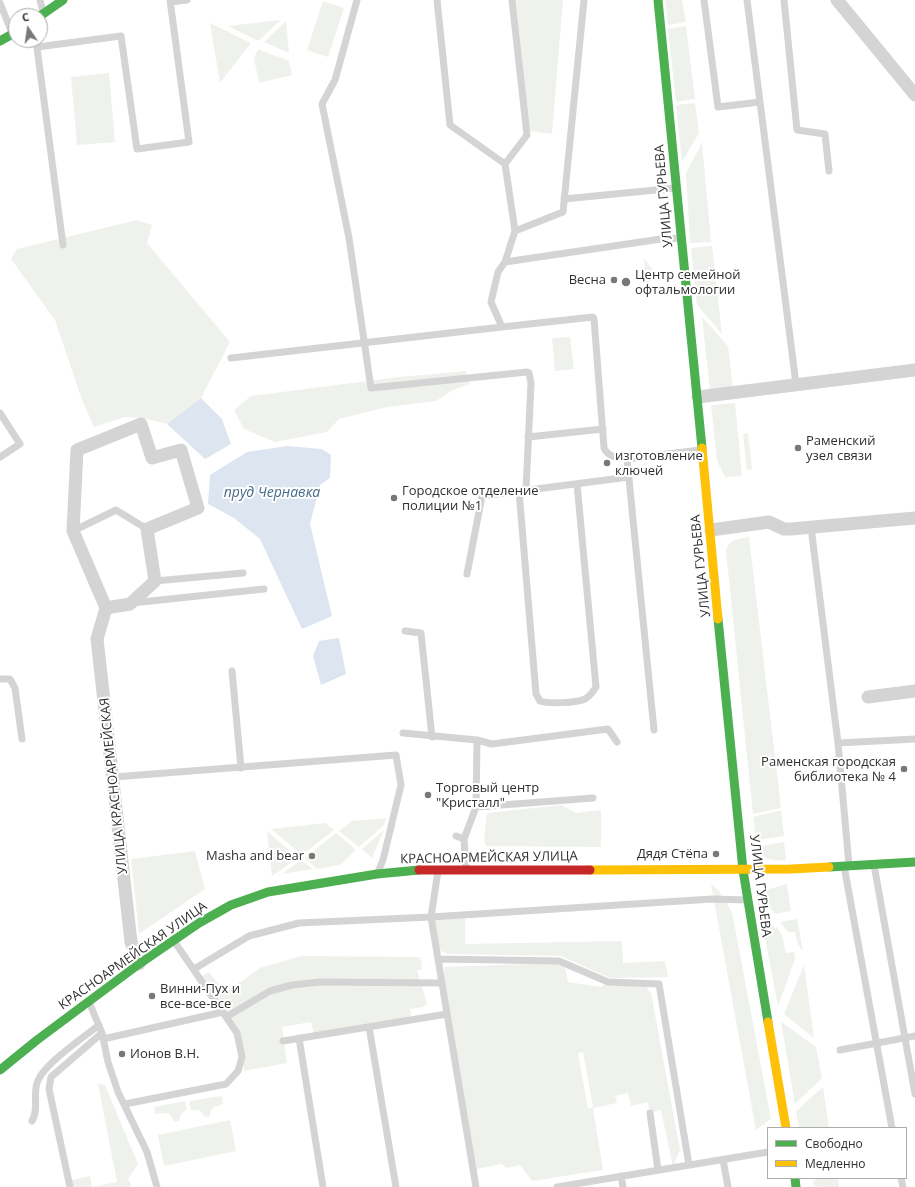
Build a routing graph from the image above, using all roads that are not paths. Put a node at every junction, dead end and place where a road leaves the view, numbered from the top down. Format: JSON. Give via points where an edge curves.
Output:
{"nodes":[{"id":1,"x":63,"y":0,"type":"edge"},
{"id":2,"x":187,"y":0,"type":"edge"},
{"id":3,"x":357,"y":0,"type":"edge"},
{"id":4,"x":437,"y":0,"type":"edge"},
{"id":5,"x":512,"y":0,"type":"edge"},
{"id":6,"x":584,"y":0,"type":"edge"},
{"id":7,"x":658,"y":0,"type":"edge"},
{"id":8,"x":704,"y":0,"type":"edge"},
{"id":9,"x":747,"y":0,"type":"edge"},
{"id":10,"x":784,"y":0,"type":"edge"},
{"id":11,"x":838,"y":0,"type":"edge"},
{"id":12,"x":170,"y":1,"type":"edge"},
{"id":13,"x":0,"y":3,"type":"edge"},
{"id":14,"x":48,"y":11,"type":"edge"},
{"id":15,"x":8,"y":20,"type":"edge"},
{"id":16,"x":48,"y":42,"type":"edge"},
{"id":17,"x":37,"y":48,"type":"edge"},
{"id":18,"x":915,"y":95,"type":"edge"},
{"id":19,"x":760,"y":102,"type":"junction"},
{"id":20,"x":505,"y":164,"type":"junction"},
{"id":21,"x":829,"y":171,"type":"dead end"},
{"id":22,"x":676,"y":188,"type":"junction"},
{"id":23,"x":564,"y":199,"type":"junction"},
{"id":24,"x":515,"y":231,"type":"junction"},
{"id":25,"x":681,"y":238,"type":"junction"},
{"id":26,"x":63,"y":245,"type":"dead end"},
{"id":27,"x":505,"y":262,"type":"junction"},
{"id":28,"x":502,"y":327,"type":"junction"},
{"id":29,"x":363,"y":343,"type":"junction"},
{"id":30,"x":231,"y":358,"type":"dead end"},
{"id":31,"x":915,"y":370,"type":"edge"},
{"id":32,"x":796,"y":384,"type":"junction"},
{"id":33,"x":698,"y":397,"type":"junction"},
{"id":34,"x":0,"y":413,"type":"edge"},
{"id":35,"x":602,"y":429,"type":"junction"},
{"id":36,"x":528,"y":437,"type":"junction"},
{"id":37,"x":702,"y":450,"type":"junction"},
{"id":38,"x":0,"y":457,"type":"edge"},
{"id":39,"x":627,"y":459,"type":"junction"},
{"id":40,"x":629,"y":477,"type":"junction"},
{"id":41,"x":577,"y":484,"type":"junction"},
{"id":42,"x":523,"y":491,"type":"junction"},
{"id":43,"x":915,"y":518,"type":"edge"},
{"id":44,"x":811,"y":528,"type":"junction"},
{"id":45,"x":147,"y":529,"type":"junction"},
{"id":46,"x":711,"y":530,"type":"junction"},
{"id":47,"x":73,"y":531,"type":"junction"},
{"id":48,"x":244,"y":572,"type":"dead end"},
{"id":49,"x":467,"y":574,"type":"dead end"},
{"id":50,"x":154,"y":581,"type":"junction"},
{"id":51,"x":264,"y":589,"type":"dead end"},
{"id":52,"x":130,"y":604,"type":"junction"},
{"id":53,"x":106,"y":608,"type":"junction"},
{"id":54,"x":405,"y":631,"type":"dead end"},
{"id":55,"x":232,"y":671,"type":"dead end"},
{"id":56,"x":0,"y":679,"type":"edge"},
{"id":57,"x":915,"y":691,"type":"edge"},
{"id":58,"x":868,"y":697,"type":"dead end"},
{"id":59,"x":654,"y":730,"type":"dead end"},
{"id":60,"x":403,"y":733,"type":"dead end"},
{"id":61,"x":432,"y":737,"type":"junction"},
{"id":62,"x":22,"y":739,"type":"dead end"},
{"id":63,"x":915,"y":739,"type":"edge"},
{"id":64,"x":477,"y":740,"type":"junction"},
{"id":65,"x":617,"y":742,"type":"dead end"},
{"id":66,"x":838,"y":743,"type":"junction"},
{"id":67,"x":241,"y":768,"type":"junction"},
{"id":68,"x":114,"y":777,"type":"junction"},
{"id":69,"x":593,"y":798,"type":"dead end"},
{"id":70,"x":476,"y":807,"type":"junction"},
{"id":71,"x":456,"y":836,"type":"dead end"},
{"id":72,"x":464,"y":840,"type":"junction"},
{"id":73,"x":873,"y":864,"type":"junction"},
{"id":74,"x":915,"y":864,"type":"edge"},
{"id":75,"x":847,"y":866,"type":"junction"},
{"id":76,"x":466,"y":869,"type":"junction"},
{"id":77,"x":438,"y":870,"type":"junction"},
{"id":78,"x":743,"y":870,"type":"junction"},
{"id":79,"x":377,"y":874,"type":"junction"},
{"id":80,"x":747,"y":900,"type":"junction"},
{"id":81,"x":431,"y":917,"type":"junction"},
{"id":82,"x":174,"y":941,"type":"junction"},
{"id":83,"x":438,"y":959,"type":"junction"},
{"id":84,"x":139,"y":964,"type":"junction"},
{"id":85,"x":194,"y":969,"type":"junction"},
{"id":86,"x":442,"y":983,"type":"junction"},
{"id":87,"x":89,"y":1002,"type":"junction"},
{"id":88,"x":447,"y":1014,"type":"junction"},
{"id":89,"x":225,"y":1015,"type":"junction"},
{"id":90,"x":99,"y":1025,"type":"junction"},
{"id":91,"x":368,"y":1027,"type":"junction"},
{"id":92,"x":103,"y":1036,"type":"junction"},
{"id":93,"x":915,"y":1036,"type":"edge"},
{"id":94,"x":299,"y":1038,"type":"junction"},
{"id":95,"x":905,"y":1038,"type":"junction"},
{"id":96,"x":283,"y":1041,"type":"dead end"},
{"id":97,"x":876,"y":1043,"type":"junction"},
{"id":98,"x":840,"y":1050,"type":"dead end"},
{"id":99,"x":0,"y":1070,"type":"edge"},
{"id":100,"x":915,"y":1094,"type":"edge"},
{"id":101,"x":125,"y":1104,"type":"junction"},
{"id":102,"x":650,"y":1113,"type":"dead end"},
{"id":103,"x":32,"y":1122,"type":"dead end"},
{"id":104,"x":786,"y":1127,"type":"edge"},
{"id":105,"x":892,"y":1127,"type":"edge"},
{"id":106,"x":767,"y":1152,"type":"edge"},
{"id":107,"x":723,"y":1160,"type":"junction"},
{"id":108,"x":689,"y":1165,"type":"junction"},
{"id":109,"x":658,"y":1170,"type":"junction"},
{"id":110,"x":621,"y":1176,"type":"junction"},
{"id":111,"x":70,"y":1187,"type":"edge"},
{"id":112,"x":157,"y":1187,"type":"edge"},
{"id":113,"x":323,"y":1187,"type":"edge"},
{"id":114,"x":396,"y":1187,"type":"edge"},
{"id":115,"x":476,"y":1187,"type":"edge"},
{"id":116,"x":557,"y":1187,"type":"edge"},
{"id":117,"x":623,"y":1187,"type":"edge"},
{"id":118,"x":728,"y":1187,"type":"edge"}],
"edges":[{"from":1,"to":14,"type":"main road"},
{"from":2,"to":12,"type":"lane"},
{"from":3,"to":29,"type":"lane","via":[[335,80],[322,104],[349,238]]},
{"from":4,"to":20,"type":"lane","via":[[450,125]]},
{"from":5,"to":20,"type":"lane","via":[[527,134]]},
{"from":6,"to":23,"type":"lane"},
{"from":7,"to":22,"type":"main road","name":"УЛИЦА ГУРЬЕВА"},
{"from":8,"to":19,"type":"lane","via":[[718,107]]},
{"from":9,"to":19,"type":"lane"},
{"from":10,"to":21,"type":"lane","via":[[797,130],[824,134]]},
{"from":11,"to":18,"type":"street"},
{"from":12,"to":16,"type":"lane","via":[[190,142],[137,149],[121,36]]},
{"from":13,"to":15,"type":"lane"},
{"from":17,"to":26,"type":"lane"},
{"from":19,"to":32,"type":"lane"},
{"from":20,"to":24,"type":"lane"},
{"from":22,"to":23,"type":"lane"},
{"from":22,"to":25,"type":"main road","name":"УЛИЦА ГУРЬЕВА"},
{"from":23,"to":24,"type":"lane","via":[[563,212]]},
{"from":24,"to":27,"type":"lane"},
{"from":25,"to":27,"type":"lane"},
{"from":25,"to":33,"type":"main road","name":"УЛИЦА ГУРЬЕВА"},
{"from":27,"to":28,"type":"lane","via":[[498,272],[491,302]]},
{"from":28,"to":29,"type":"lane"},
{"from":28,"to":35,"type":"lane","via":[[593,317]]},
{"from":29,"to":30,"type":"lane"},
{"from":29,"to":36,"type":"lane","via":[[371,388],[529,373],[531,383]]},
{"from":31,"to":32,"type":"street"},
{"from":32,"to":33,"type":"street"},
{"from":33,"to":37,"type":"main road","name":"УЛИЦА ГУРЬЕВА"},
{"from":34,"to":38,"type":"lane","via":[[20,444]]},
{"from":35,"to":36,"type":"lane"},
{"from":35,"to":39,"type":"lane","via":[[606,452]]},
{"from":36,"to":42,"type":"lane"},
{"from":37,"to":39,"type":"lane"},
{"from":37,"to":46,"type":"main road","name":"УЛИЦА ГУРЬЕВА"},
{"from":39,"to":40,"type":"lane"},
{"from":40,"to":41,"type":"lane"},
{"from":40,"to":59,"type":"lane"},
{"from":41,"to":42,"type":"lane"},
{"from":41,"to":42,"type":"lane","via":[[596,687],[592,694],[584,699],[546,704],[540,701],[536,694]]},
{"from":42,"to":49,"type":"lane","via":[[482,496]]},
{"from":43,"to":44,"type":"street"},
{"from":44,"to":46,"type":"street","via":[[784,529],[769,522]]},
{"from":44,"to":66,"type":"lane"},
{"from":45,"to":47,"type":"lane","via":[[116,510]]},
{"from":45,"to":47,"type":"street","via":[[198,508],[181,450],[152,458],[141,424],[77,450]]},
{"from":45,"to":50,"type":"street"},
{"from":46,"to":78,"type":"main road","name":"УЛИЦА ГУРЬЕВА"},
{"from":47,"to":53,"type":"street"},
{"from":48,"to":50,"type":"lane"},
{"from":50,"to":52,"type":"street"},
{"from":51,"to":52,"type":"lane"},
{"from":52,"to":53,"type":"street"},
{"from":53,"to":68,"type":"street","name":"УЛИЦА КРАСНОАРМЕЙСКАЯ","via":[[97,639]]},
{"from":54,"to":61,"type":"lane","via":[[421,633]]},
{"from":55,"to":67,"type":"lane"},
{"from":56,"to":62,"type":"lane","via":[[10,679],[15,688]]},
{"from":57,"to":58,"type":"street"},
{"from":60,"to":61,"type":"lane"},
{"from":61,"to":64,"type":"lane"},
{"from":63,"to":66,"type":"lane"},
{"from":64,"to":65,"type":"lane","via":[[492,744],[608,729]]},
{"from":64,"to":70,"type":"lane"},
{"from":66,"to":75,"type":"lane"},
{"from":67,"to":68,"type":"lane"},
{"from":67,"to":79,"type":"lane","via":[[396,755],[401,785],[383,860]]},
{"from":68,"to":84,"type":"street","name":"УЛИЦА КРАСНОАРМЕЙСКАЯ","via":[[131,942]]},
{"from":69,"to":70,"type":"lane"},
{"from":70,"to":72,"type":"lane"},
{"from":71,"to":72,"type":"lane"},
{"from":72,"to":76,"type":"lane"},
{"from":73,"to":74,"type":"main road","name":"КРАСНОАРМЕЙСКАЯ УЛИЦА"},
{"from":73,"to":75,"type":"main road","name":"КРАСНОАРМЕЙСКАЯ УЛИЦА"},
{"from":73,"to":95,"type":"lane"},
{"from":75,"to":78,"type":"main road","name":"КРАСНОАРМЕЙСКАЯ УЛИЦА"},
{"from":75,"to":97,"type":"lane"},
{"from":76,"to":77,"type":"main road","name":"КРАСНОАРМЕЙСКАЯ УЛИЦА"},
{"from":76,"to":78,"type":"main road","name":"КРАСНОАРМЕЙСКАЯ УЛИЦА"},
{"from":77,"to":79,"type":"main road","name":"КРАСНОАРМЕЙСКАЯ УЛИЦА"},
{"from":77,"to":81,"type":"lane"},
{"from":78,"to":80,"type":"main road","name":"УЛИЦА ГУРЬЕВА"},
{"from":79,"to":82,"type":"main road","name":"КРАСНОАРМЕЙСКАЯ УЛИЦА","via":[[268,892],[231,904]]},
{"from":80,"to":81,"type":"lane","via":[[712,899]]},
{"from":80,"to":104,"type":"main road","name":"УЛИЦА ГУРЬЕВА"},
{"from":81,"to":83,"type":"lane"},
{"from":81,"to":85,"type":"lane","via":[[299,923],[249,936]]},
{"from":82,"to":84,"type":"main road","name":"КРАСНОАРМЕЙСКАЯ УЛИЦА"},
{"from":82,"to":85,"type":"lane"},
{"from":83,"to":86,"type":"lane"},
{"from":83,"to":108,"type":"lane","via":[[559,961],[608,982],[659,984]]},
{"from":84,"to":87,"type":"main road","name":"КРАСНОАРМЕЙСКАЯ УЛИЦА"},
{"from":85,"to":89,"type":"lane"},
{"from":86,"to":88,"type":"lane"},
{"from":86,"to":89,"type":"lane","via":[[319,982],[292,985],[270,991]]},
{"from":87,"to":90,"type":"lane"},
{"from":87,"to":99,"type":"main road","name":"КРАСНОАРМЕЙСКАЯ УЛИЦА"},
{"from":88,"to":91,"type":"lane"},
{"from":88,"to":115,"type":"lane"},
{"from":89,"to":92,"type":"lane"},
{"from":89,"to":101,"type":"lane","via":[[237,1033],[242,1057],[238,1070],[226,1084]]},
{"from":90,"to":92,"type":"lane"},
{"from":90,"to":103,"type":"lane","via":[[44,1069],[37,1082],[36,1116]]},
{"from":91,"to":94,"type":"lane"},
{"from":91,"to":114,"type":"lane"},
{"from":92,"to":101,"type":"lane","via":[[108,1062]]},
{"from":92,"to":111,"type":"lane","via":[[51,1077],[49,1089]]},
{"from":93,"to":95,"type":"lane"},
{"from":94,"to":96,"type":"lane"},
{"from":94,"to":113,"type":"lane"},
{"from":95,"to":97,"type":"lane"},
{"from":95,"to":100,"type":"lane"},
{"from":97,"to":98,"type":"lane"},
{"from":97,"to":105,"type":"lane"},
{"from":101,"to":112,"type":"lane","via":[[147,1152]]},
{"from":102,"to":109,"type":"lane"},
{"from":106,"to":107,"type":"lane"},
{"from":107,"to":108,"type":"lane"},
{"from":107,"to":118,"type":"lane"},
{"from":108,"to":109,"type":"lane"},
{"from":109,"to":110,"type":"lane"},
{"from":110,"to":116,"type":"lane"},
{"from":110,"to":117,"type":"lane"}]}
